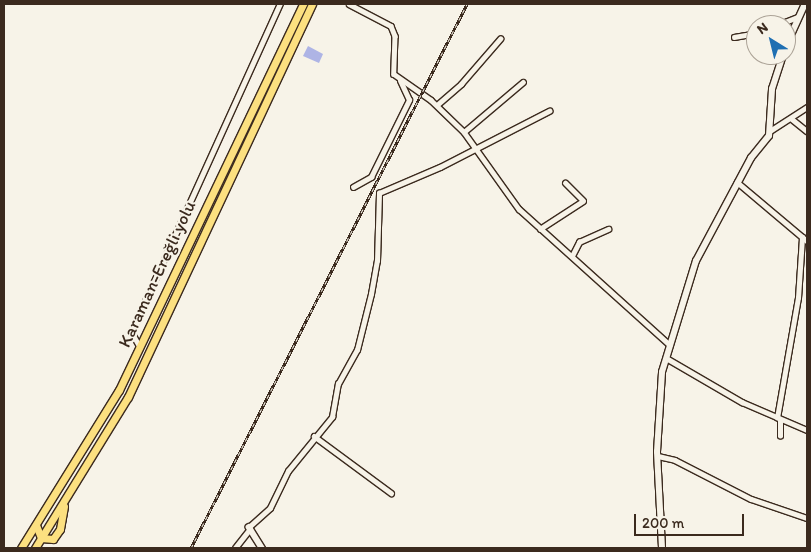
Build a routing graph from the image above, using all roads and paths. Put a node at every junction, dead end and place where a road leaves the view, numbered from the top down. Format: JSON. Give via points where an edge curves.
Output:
{"nodes":[{"id":1,"x":280,"y":4,"type":"edge"},
{"id":2,"x":303,"y":4,"type":"edge"},
{"id":3,"x":312,"y":4,"type":"edge"},
{"id":4,"x":349,"y":4,"type":"edge"},
{"id":5,"x":805,"y":4,"type":"edge"},
{"id":6,"x":798,"y":17,"type":"joint"},
{"id":7,"x":796,"y":22,"type":"edge"},
{"id":8,"x":746,"y":34,"type":"edge"},
{"id":9,"x":734,"y":36,"type":"dead end"},
{"id":10,"x":500,"y":40,"type":"dead end"},
{"id":11,"x":780,"y":65,"type":"edge"},
{"id":12,"x":400,"y":81,"type":"junction"},
{"id":13,"x":523,"y":82,"type":"dead end"},
{"id":14,"x":436,"y":105,"type":"junction"},
{"id":15,"x":807,"y":107,"type":"edge"},
{"id":16,"x":549,"y":111,"type":"dead end"},
{"id":17,"x":792,"y":120,"type":"junction"},
{"id":18,"x":770,"y":131,"type":"junction"},
{"id":19,"x":807,"y":131,"type":"edge"},
{"id":20,"x":464,"y":132,"type":"junction"},
{"id":21,"x":478,"y":148,"type":"junction"},
{"id":22,"x":737,"y":182,"type":"junction"},
{"id":23,"x":565,"y":183,"type":"dead end"},
{"id":24,"x":353,"y":187,"type":"dead end"},
{"id":25,"x":540,"y":229,"type":"junction"},
{"id":26,"x":608,"y":229,"type":"dead end"},
{"id":27,"x":802,"y":237,"type":"junction"},
{"id":28,"x":807,"y":240,"type":"edge"},
{"id":29,"x":572,"y":256,"type":"junction"},
{"id":30,"x":670,"y":345,"type":"junction"},
{"id":31,"x":139,"y":346,"type":"junction"},
{"id":32,"x":668,"y":359,"type":"junction"},
{"id":33,"x":779,"y":419,"type":"junction"},
{"id":34,"x":807,"y":430,"type":"edge"},
{"id":35,"x":314,"y":436,"type":"junction"},
{"id":36,"x":780,"y":436,"type":"dead end"},
{"id":37,"x":658,"y":456,"type":"junction"},
{"id":38,"x":391,"y":493,"type":"dead end"},
{"id":39,"x":64,"y":504,"type":"junction"},
{"id":40,"x":807,"y":518,"type":"edge"},
{"id":41,"x":36,"y":525,"type":"junction"},
{"id":42,"x":250,"y":528,"type":"junction"},
{"id":43,"x":41,"y":538,"type":"junction"},
{"id":44,"x":21,"y":548,"type":"edge"},
{"id":45,"x":35,"y":548,"type":"edge"},
{"id":46,"x":235,"y":548,"type":"edge"},
{"id":47,"x":262,"y":548,"type":"edge"},
{"id":48,"x":662,"y":548,"type":"edge"}],
"edges":[{"from":1,"to":31,"type":"street","via":[[131,332]]},
{"from":2,"to":31,"type":"highway","name":"Karaman-Ereğli yolu"},
{"from":3,"to":39,"type":"highway","name":"Karaman-Ereğli yolu","via":[[128,396]]},
{"from":4,"to":12,"type":"street","via":[[391,26],[395,36],[392,63]]},
{"from":5,"to":6,"type":"street"},
{"from":6,"to":7,"type":"street"},
{"from":8,"to":9,"type":"street"},
{"from":10,"to":14,"type":"street","via":[[462,84]]},
{"from":11,"to":18,"type":"street","via":[[772,89]]},
{"from":12,"to":14,"type":"street"},
{"from":12,"to":24,"type":"street","via":[[409,100],[371,177]]},
{"from":13,"to":20,"type":"street"},
{"from":14,"to":20,"type":"street"},
{"from":15,"to":17,"type":"street"},
{"from":16,"to":21,"type":"street"},
{"from":17,"to":18,"type":"street"},
{"from":17,"to":19,"type":"street"},
{"from":18,"to":22,"type":"street"},
{"from":20,"to":21,"type":"street"},
{"from":21,"to":25,"type":"street","via":[[519,209]]},
{"from":21,"to":35,"type":"street","via":[[379,193],[377,261],[363,333],[338,384],[332,416]]},
{"from":22,"to":27,"type":"street"},
{"from":22,"to":30,"type":"street","via":[[696,261]]},
{"from":23,"to":25,"type":"street","via":[[583,201]]},
{"from":25,"to":29,"type":"street"},
{"from":26,"to":29,"type":"street","via":[[579,242]]},
{"from":27,"to":28,"type":"street"},
{"from":27,"to":33,"type":"street","via":[[798,298]]},
{"from":29,"to":30,"type":"street"},
{"from":30,"to":32,"type":"street"},
{"from":31,"to":41,"type":"highway","name":"Karaman-Ereğli yolu","via":[[97,430]]},
{"from":32,"to":33,"type":"street"},
{"from":32,"to":37,"type":"street","via":[[662,372],[658,407]]},
{"from":33,"to":34,"type":"street"},
{"from":33,"to":36,"type":"street"},
{"from":35,"to":38,"type":"street"},
{"from":35,"to":42,"type":"street","via":[[288,471],[270,508]]},
{"from":37,"to":40,"type":"street","via":[[675,460],[751,499]]},
{"from":37,"to":48,"type":"street"},
{"from":39,"to":43,"type":"highway","name":"Karaman-Ereğli yolu"},
{"from":39,"to":43,"type":"highway","via":[[58,535],[49,541]]},
{"from":41,"to":43,"type":"highway"},
{"from":41,"to":44,"type":"highway","name":"Karaman-Ereğli yolu"},
{"from":42,"to":46,"type":"street"},
{"from":42,"to":47,"type":"street"},
{"from":43,"to":45,"type":"highway","name":"Karaman-Ereğli yolu"}]}
